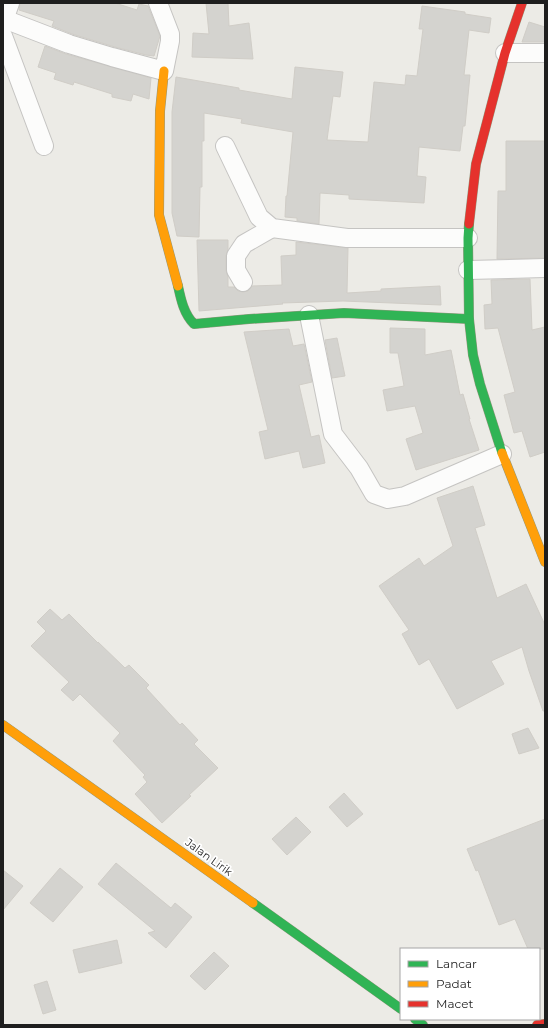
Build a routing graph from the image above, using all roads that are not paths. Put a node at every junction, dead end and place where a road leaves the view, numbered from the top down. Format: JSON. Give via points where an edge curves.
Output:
{"nodes":[{"id":1,"x":158,"y":3,"type":"edge"},
{"id":2,"x":522,"y":3,"type":"edge"},
{"id":3,"x":5,"y":21,"type":"edge"},
{"id":4,"x":505,"y":53,"type":"junction"},
{"id":5,"x":545,"y":53,"type":"edge"},
{"id":6,"x":164,"y":71,"type":"junction"},
{"id":7,"x":44,"y":146,"type":"dead end"},
{"id":8,"x":225,"y":146,"type":"dead end"},
{"id":9,"x":272,"y":228,"type":"junction"},
{"id":10,"x":468,"y":238,"type":"junction"},
{"id":11,"x":545,"y":268,"type":"edge"},
{"id":12,"x":468,"y":270,"type":"junction"},
{"id":13,"x":243,"y":282,"type":"dead end"},
{"id":14,"x":309,"y":315,"type":"junction"},
{"id":15,"x":469,"y":319,"type":"junction"},
{"id":16,"x":502,"y":454,"type":"junction"},
{"id":17,"x":545,"y":562,"type":"edge"},
{"id":18,"x":3,"y":724,"type":"edge"},
{"id":19,"x":400,"y":1008,"type":"edge"},
{"id":20,"x":545,"y":1024,"type":"edge"},
{"id":21,"x":537,"y":1025,"type":"edge"}],
"edges":[{"from":1,"to":6,"type":"street","via":[[170,34]]},
{"from":2,"to":4,"type":"main road"},
{"from":3,"to":6,"type":"street","via":[[69,44]]},
{"from":3,"to":7,"type":"street"},
{"from":4,"to":5,"type":"street"},
{"from":4,"to":10,"type":"main road","via":[[476,164]]},
{"from":6,"to":14,"type":"main road","via":[[160,111],[159,215],[188,318],[194,324]]},
{"from":8,"to":9,"type":"street","via":[[259,217]]},
{"from":9,"to":10,"type":"street","via":[[347,238]]},
{"from":9,"to":13,"type":"street","via":[[244,244],[236,256],[236,270]]},
{"from":10,"to":12,"type":"main road"},
{"from":11,"to":12,"type":"street"},
{"from":12,"to":15,"type":"main road"},
{"from":14,"to":15,"type":"main road"},
{"from":14,"to":16,"type":"street","via":[[333,434],[359,468],[374,494],[388,499],[404,496]]},
{"from":15,"to":16,"type":"main road","via":[[476,370]]},
{"from":16,"to":17,"type":"main road"},
{"from":18,"to":19,"type":"main road","name":"Jalan Lirik"},
{"from":20,"to":21,"type":"main road"}]}
